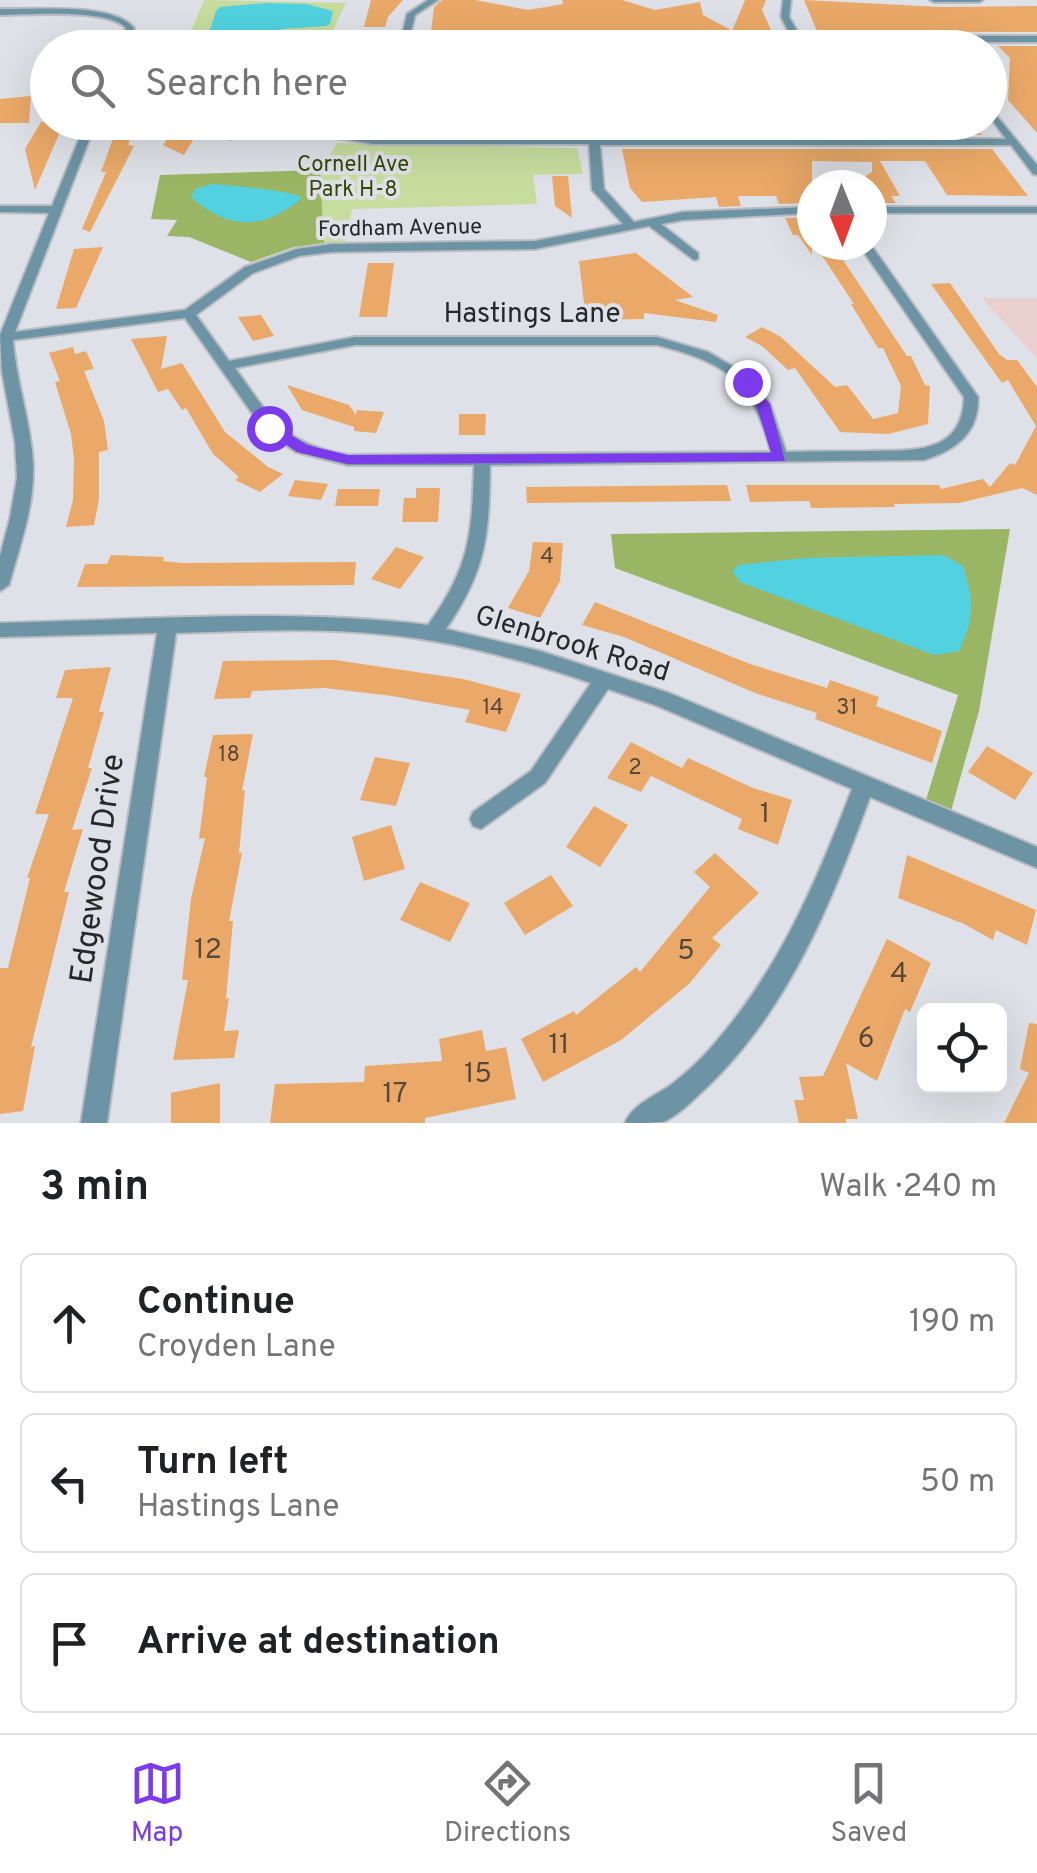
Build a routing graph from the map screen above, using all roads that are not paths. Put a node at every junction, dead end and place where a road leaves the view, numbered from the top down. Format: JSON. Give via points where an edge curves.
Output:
{"nodes":[{"id":1,"x":59,"y":0,"type":"edge"},
{"id":2,"x":434,"y":0,"type":"edge"},
{"id":3,"x":787,"y":0,"type":"edge"},
{"id":4,"x":934,"y":0,"type":"edge"},
{"id":5,"x":978,"y":0,"type":"edge"},
{"id":6,"x":0,"y":12,"type":"edge"},
{"id":7,"x":19,"y":12,"type":"junction"},
{"id":8,"x":46,"y":12,"type":"junction"},
{"id":9,"x":10,"y":21,"type":"dead end"},
{"id":10,"x":129,"y":30,"type":"edge"},
{"id":11,"x":407,"y":30,"type":"edge"},
{"id":12,"x":792,"y":30,"type":"edge"},
{"id":13,"x":1037,"y":39,"type":"edge"},
{"id":14,"x":1007,"y":41,"type":"edge"},
{"id":15,"x":1007,"y":133,"type":"edge"},
{"id":16,"x":85,"y":140,"type":"edge"},
{"id":17,"x":373,"y":140,"type":"edge"},
{"id":18,"x":594,"y":141,"type":"junction"},
{"id":19,"x":1014,"y":142,"type":"junction"},
{"id":20,"x":1037,"y":172,"type":"edge"},
{"id":21,"x":0,"y":209,"type":"edge"},
{"id":22,"x":56,"y":210,"type":"junction"},
{"id":23,"x":797,"y":210,"type":"edge"},
{"id":24,"x":887,"y":210,"type":"edge"},
{"id":25,"x":1037,"y":210,"type":"edge"},
{"id":26,"x":651,"y":222,"type":"junction"},
{"id":27,"x":631,"y":226,"type":"junction"},
{"id":28,"x":694,"y":256,"type":"dead end"},
{"id":29,"x":877,"y":260,"type":"edge"},
{"id":30,"x":189,"y":314,"type":"junction"},
{"id":31,"x":6,"y":337,"type":"junction"},
{"id":32,"x":225,"y":366,"type":"junction"},
{"id":33,"x":17,"y":403,"type":"junction"},
{"id":34,"x":0,"y":406,"type":"edge"},
{"id":35,"x":780,"y":457,"type":"junction"},
{"id":36,"x":482,"y":460,"type":"junction"},
{"id":37,"x":0,"y":585,"type":"edge"},
{"id":38,"x":168,"y":625,"type":"junction"},
{"id":39,"x":0,"y":630,"type":"edge"},
{"id":40,"x":433,"y":633,"type":"junction"},
{"id":41,"x":604,"y":680,"type":"junction"},
{"id":42,"x":864,"y":786,"type":"junction"},
{"id":43,"x":481,"y":819,"type":"dead end"},
{"id":44,"x":1037,"y":858,"type":"edge"},
{"id":45,"x":94,"y":1123,"type":"edge"},
{"id":46,"x":638,"y":1123,"type":"edge"}],
"edges":[{"from":1,"to":8,"type":"street"},
{"from":2,"to":11,"type":"street","via":[[411,14]]},
{"from":3,"to":12,"type":"street"},
{"from":4,"to":5,"type":"street"},
{"from":6,"to":7,"type":"street"},
{"from":7,"to":8,"type":"street"},
{"from":7,"to":9,"type":"street"},
{"from":8,"to":10,"type":"street","via":[[102,14],[123,20]]},
{"from":13,"to":14,"type":"street"},
{"from":15,"to":19,"type":"street"},
{"from":16,"to":22,"type":"street"},
{"from":17,"to":18,"type":"street"},
{"from":18,"to":19,"type":"street"},
{"from":18,"to":27,"type":"street","via":[[598,190]]},
{"from":19,"to":20,"type":"street"},
{"from":21,"to":22,"type":"street"},
{"from":22,"to":31,"type":"street","via":[[17,293]]},
{"from":23,"to":26,"type":"street","name":"Fordham Avenue","via":[[723,211]]},
{"from":24,"to":25,"type":"street"},
{"from":26,"to":27,"type":"street","name":"Fordham Avenue"},
{"from":26,"to":28,"type":"street"},
{"from":27,"to":30,"type":"street","name":"Fordham Avenue","via":[[535,244],[297,252],[249,270]]},
{"from":29,"to":35,"type":"street","via":[[964,384],[970,423],[958,440],[924,455]]},
{"from":30,"to":31,"type":"street","name":"Fordham Avenue"},
{"from":30,"to":32,"type":"street"},
{"from":31,"to":33,"type":"street","via":[[6,372]]},
{"from":32,"to":35,"type":"street","name":"Hastings Lane","via":[[354,341],[657,341],[704,354],[747,382],[763,404]]},
{"from":32,"to":36,"type":"street","via":[[269,428],[302,449],[348,460]]},
{"from":33,"to":34,"type":"street"},
{"from":33,"to":37,"type":"street","via":[[25,476]]},
{"from":35,"to":36,"type":"street"},
{"from":36,"to":40,"type":"street","via":[[474,571]]},
{"from":38,"to":39,"type":"street","name":"Glenbrook Road"},
{"from":38,"to":40,"type":"street","name":"Glenbrook Road"},
{"from":38,"to":45,"type":"street","name":"Edgewood Drive"},
{"from":40,"to":41,"type":"street","name":"Glenbrook Road"},
{"from":41,"to":42,"type":"street","name":"Glenbrook Road"},
{"from":41,"to":43,"type":"street","via":[[538,777]]},
{"from":42,"to":44,"type":"street","name":"Glenbrook Road"},
{"from":42,"to":46,"type":"street","via":[[819,908],[778,986],[723,1053]]}]}
